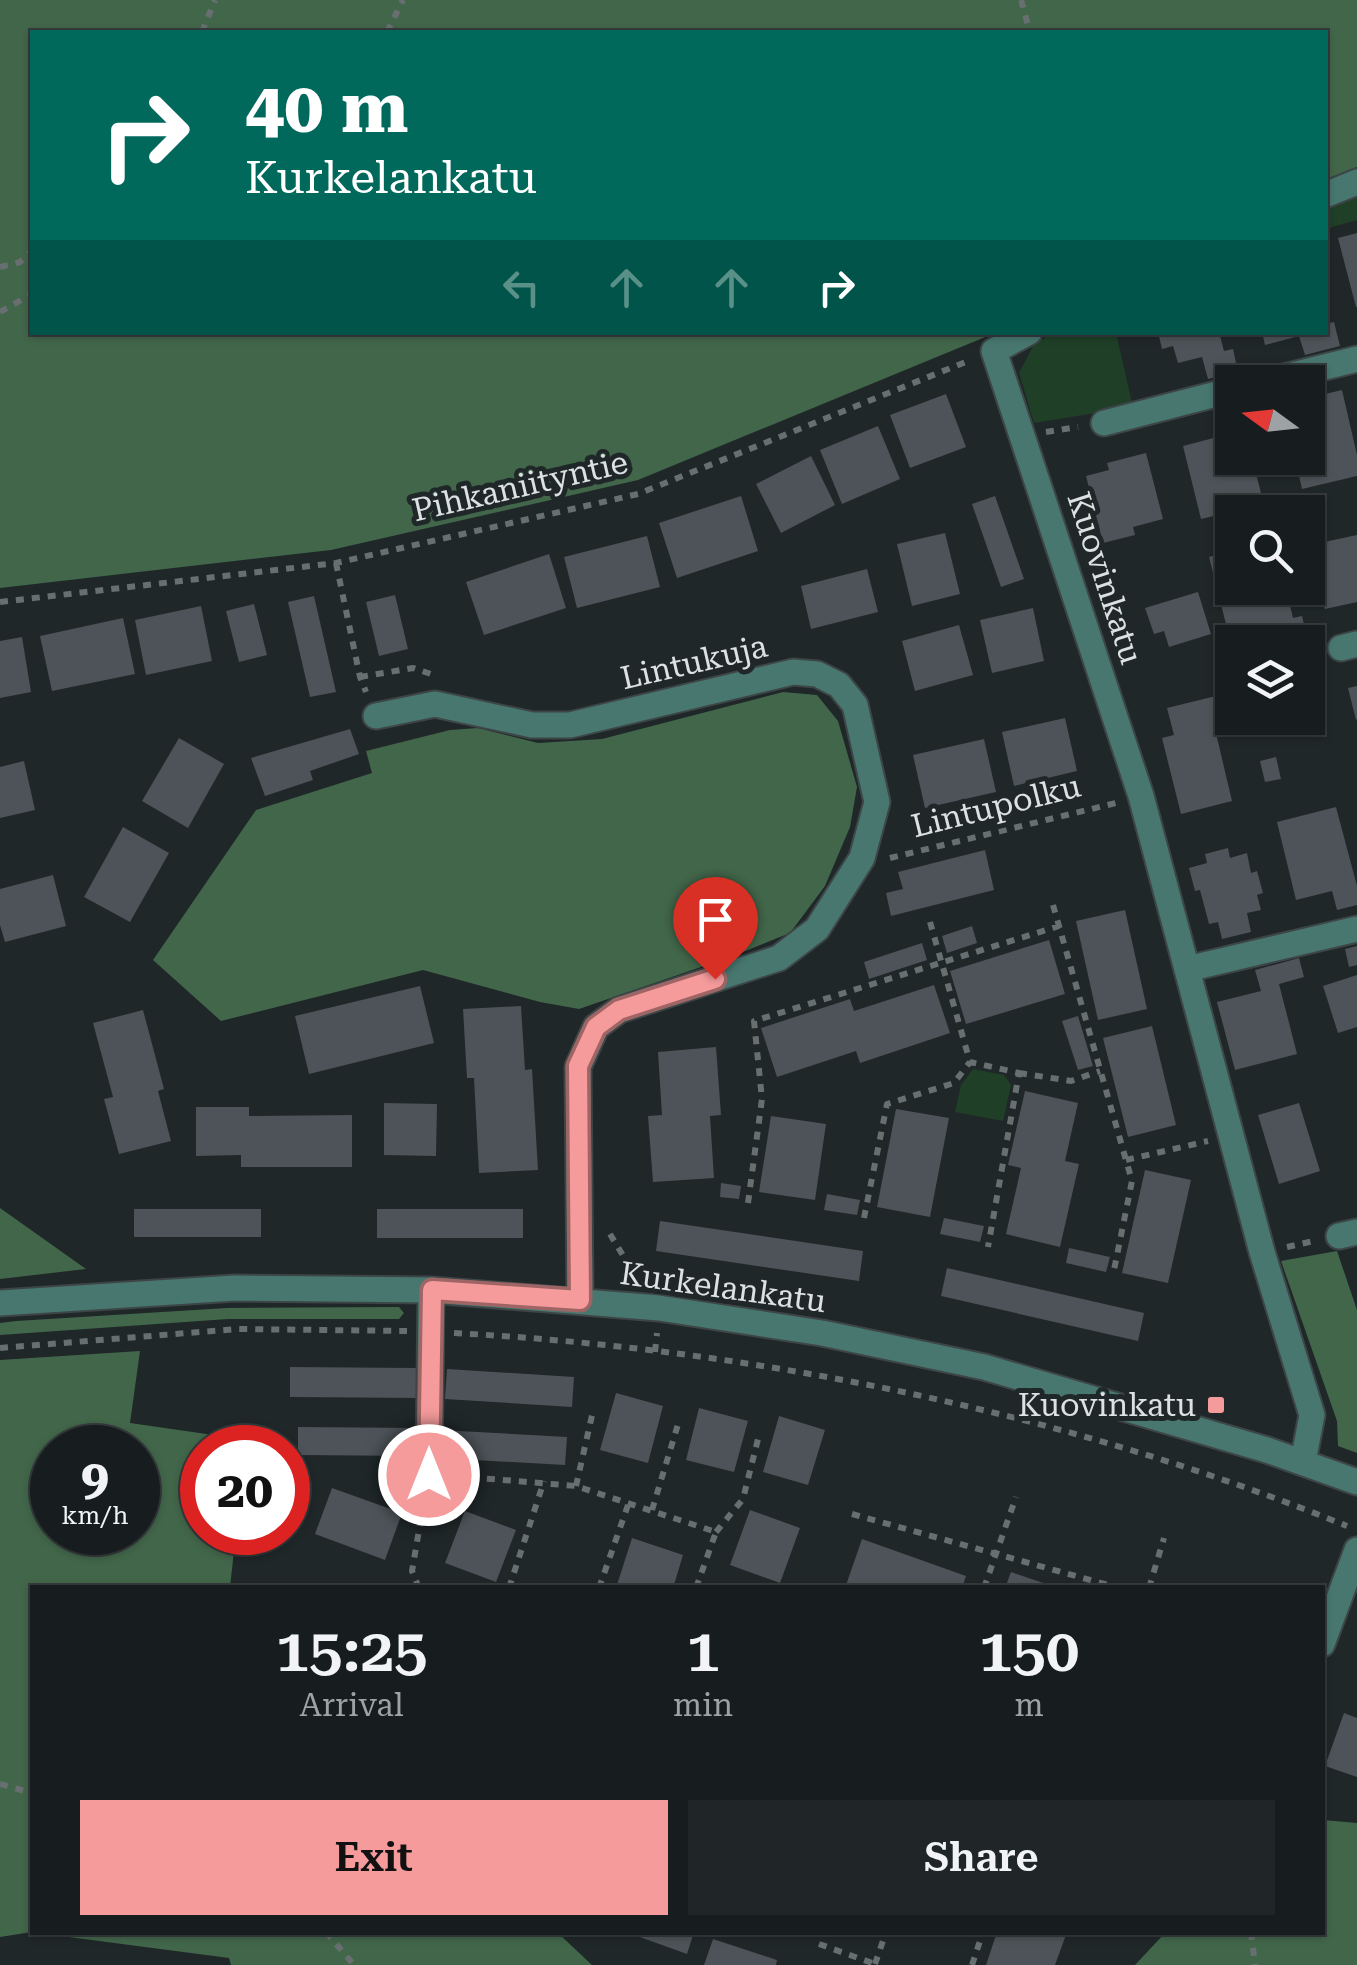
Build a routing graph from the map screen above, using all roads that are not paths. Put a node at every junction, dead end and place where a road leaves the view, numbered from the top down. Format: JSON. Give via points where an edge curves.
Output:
{"nodes":[{"id":1,"x":1357,"y":182,"type":"edge"},
{"id":2,"x":1328,"y":194,"type":"edge"},
{"id":3,"x":1023,"y":335,"type":"edge"},
{"id":4,"x":1357,"y":359,"type":"edge"},
{"id":5,"x":1325,"y":367,"type":"edge"},
{"id":6,"x":1215,"y":394,"type":"edge"},
{"id":7,"x":1104,"y":422,"type":"road end"},
{"id":8,"x":376,"y":716,"type":"road end"},
{"id":9,"x":1357,"y":928,"type":"edge"},
{"id":10,"x":1187,"y":969,"type":"junction"},
{"id":11,"x":432,"y":1290,"type":"junction"},
{"id":12,"x":580,"y":1300,"type":"junction"},
{"id":13,"x":0,"y":1303,"type":"edge"},
{"id":14,"x":1303,"y":1462,"type":"junction"},
{"id":15,"x":429,"y":1475,"type":"road end"},
{"id":16,"x":1357,"y":1482,"type":"edge"},
{"id":17,"x":1357,"y":1550,"type":"edge"},
{"id":18,"x":1325,"y":1636,"type":"edge"}],
"edges":[{"from":1,"to":2,"type":"street"},
{"from":3,"to":10,"type":"street","name":"Kuovinkatu","via":[[994,351],[1142,796]]},
{"from":4,"to":5,"type":"street"},
{"from":6,"to":7,"type":"street"},
{"from":8,"to":12,"type":"street","name":"Lintukuja","via":[[435,704],[532,725],[570,725],[792,672],[839,684],[855,704],[877,802],[862,858],[817,929],[779,958],[619,1010],[596,1027],[578,1066]]},
{"from":9,"to":10,"type":"street"},
{"from":10,"to":14,"type":"street","name":"Kuovinkatu","via":[[1312,1415]]},
{"from":11,"to":12,"type":"street","name":"Kurkelankatu"},
{"from":11,"to":13,"type":"street","name":"Kurkelankatu","via":[[235,1288]]},
{"from":11,"to":15,"type":"street"},
{"from":12,"to":14,"type":"street","name":"Kurkelankatu","via":[[822,1333],[984,1367]]},
{"from":14,"to":16,"type":"street","name":"Kurkelankatu"},
{"from":17,"to":18,"type":"street"}]}
